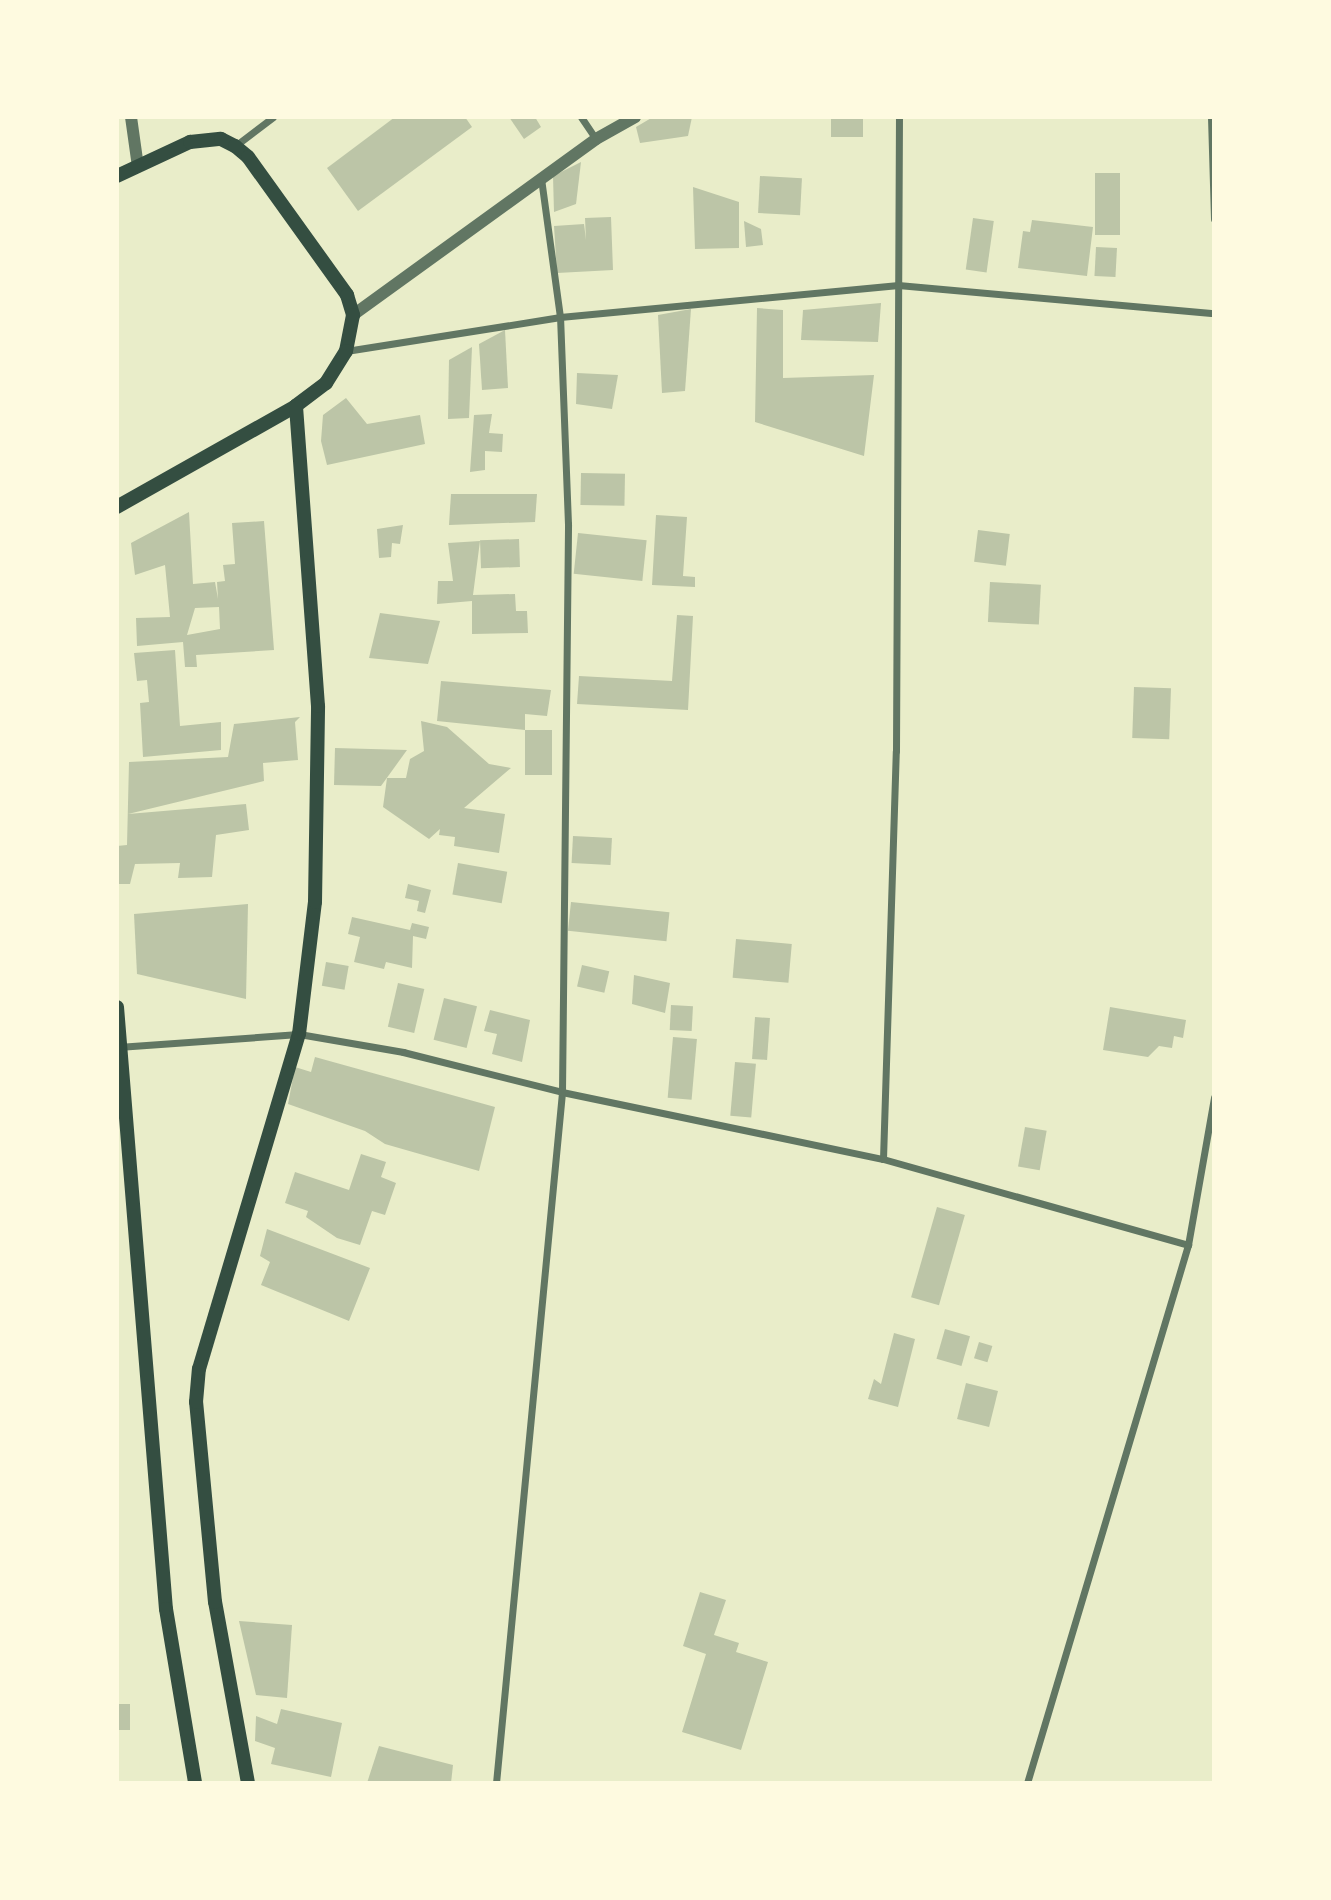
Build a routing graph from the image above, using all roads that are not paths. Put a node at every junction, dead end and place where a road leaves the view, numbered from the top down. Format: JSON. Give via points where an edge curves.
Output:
{"nodes":[{"id":1,"x":131,"y":117,"type":"edge"},
{"id":2,"x":273,"y":117,"type":"edge"},
{"id":3,"x":581,"y":117,"type":"edge"},
{"id":4,"x":635,"y":117,"type":"edge"},
{"id":5,"x":899,"y":117,"type":"edge"},
{"id":6,"x":1210,"y":117,"type":"edge"},
{"id":7,"x":596,"y":139,"type":"junction"},
{"id":8,"x":235,"y":146,"type":"junction"},
{"id":9,"x":138,"y":167,"type":"junction"},
{"id":10,"x":117,"y":176,"type":"edge"},
{"id":11,"x":541,"y":179,"type":"junction"},
{"id":12,"x":1214,"y":219,"type":"edge"},
{"id":13,"x":898,"y":285,"type":"junction"},
{"id":14,"x":1214,"y":313,"type":"edge"},
{"id":15,"x":353,"y":315,"type":"junction"},
{"id":16,"x":560,"y":317,"type":"junction"},
{"id":17,"x":346,"y":351,"type":"junction"},
{"id":18,"x":296,"y":406,"type":"junction"},
{"id":19,"x":117,"y":507,"type":"edge"},
{"id":20,"x":117,"y":1007,"type":"edge"},
{"id":21,"x":299,"y":1034,"type":"junction"},
{"id":22,"x":119,"y":1047,"type":"edge"},
{"id":23,"x":562,"y":1092,"type":"junction"},
{"id":24,"x":1214,"y":1097,"type":"edge"},
{"id":25,"x":121,"y":1145,"type":"edge"},
{"id":26,"x":883,"y":1159,"type":"junction"},
{"id":27,"x":1188,"y":1245,"type":"junction"},
{"id":28,"x":195,"y":1783,"type":"edge"},
{"id":29,"x":248,"y":1783,"type":"edge"},
{"id":30,"x":496,"y":1783,"type":"edge"},
{"id":31,"x":1027,"y":1783,"type":"edge"}],
"edges":[{"from":1,"to":9,"type":"street"},
{"from":2,"to":8,"type":"street"},
{"from":3,"to":7,"type":"street"},
{"from":4,"to":7,"type":"street"},
{"from":5,"to":13,"type":"street"},
{"from":6,"to":12,"type":"street"},
{"from":7,"to":11,"type":"street"},
{"from":8,"to":9,"type":"main road","via":[[221,139],[199,140]]},
{"from":8,"to":15,"type":"main road","via":[[248,157],[347,295]]},
{"from":9,"to":10,"type":"main road"},
{"from":11,"to":15,"type":"street"},
{"from":11,"to":16,"type":"street"},
{"from":13,"to":14,"type":"street"},
{"from":13,"to":16,"type":"street"},
{"from":13,"to":26,"type":"street","via":[[896,751]]},
{"from":15,"to":17,"type":"main road"},
{"from":16,"to":17,"type":"street"},
{"from":16,"to":23,"type":"street","via":[[568,524]]},
{"from":17,"to":18,"type":"main road","via":[[326,383]]},
{"from":18,"to":19,"type":"main road"},
{"from":18,"to":21,"type":"main road","via":[[318,706],[315,902]]},
{"from":20,"to":22,"type":"main road"},
{"from":21,"to":22,"type":"street"},
{"from":21,"to":23,"type":"street","via":[[403,1052]]},
{"from":21,"to":29,"type":"main road","via":[[198,1380],[215,1602]]},
{"from":22,"to":25,"type":"main road"},
{"from":23,"to":26,"type":"street"},
{"from":23,"to":30,"type":"street"},
{"from":24,"to":27,"type":"street"},
{"from":25,"to":28,"type":"main road","via":[[166,1609]]},
{"from":26,"to":27,"type":"street"},
{"from":27,"to":31,"type":"street"}]}
